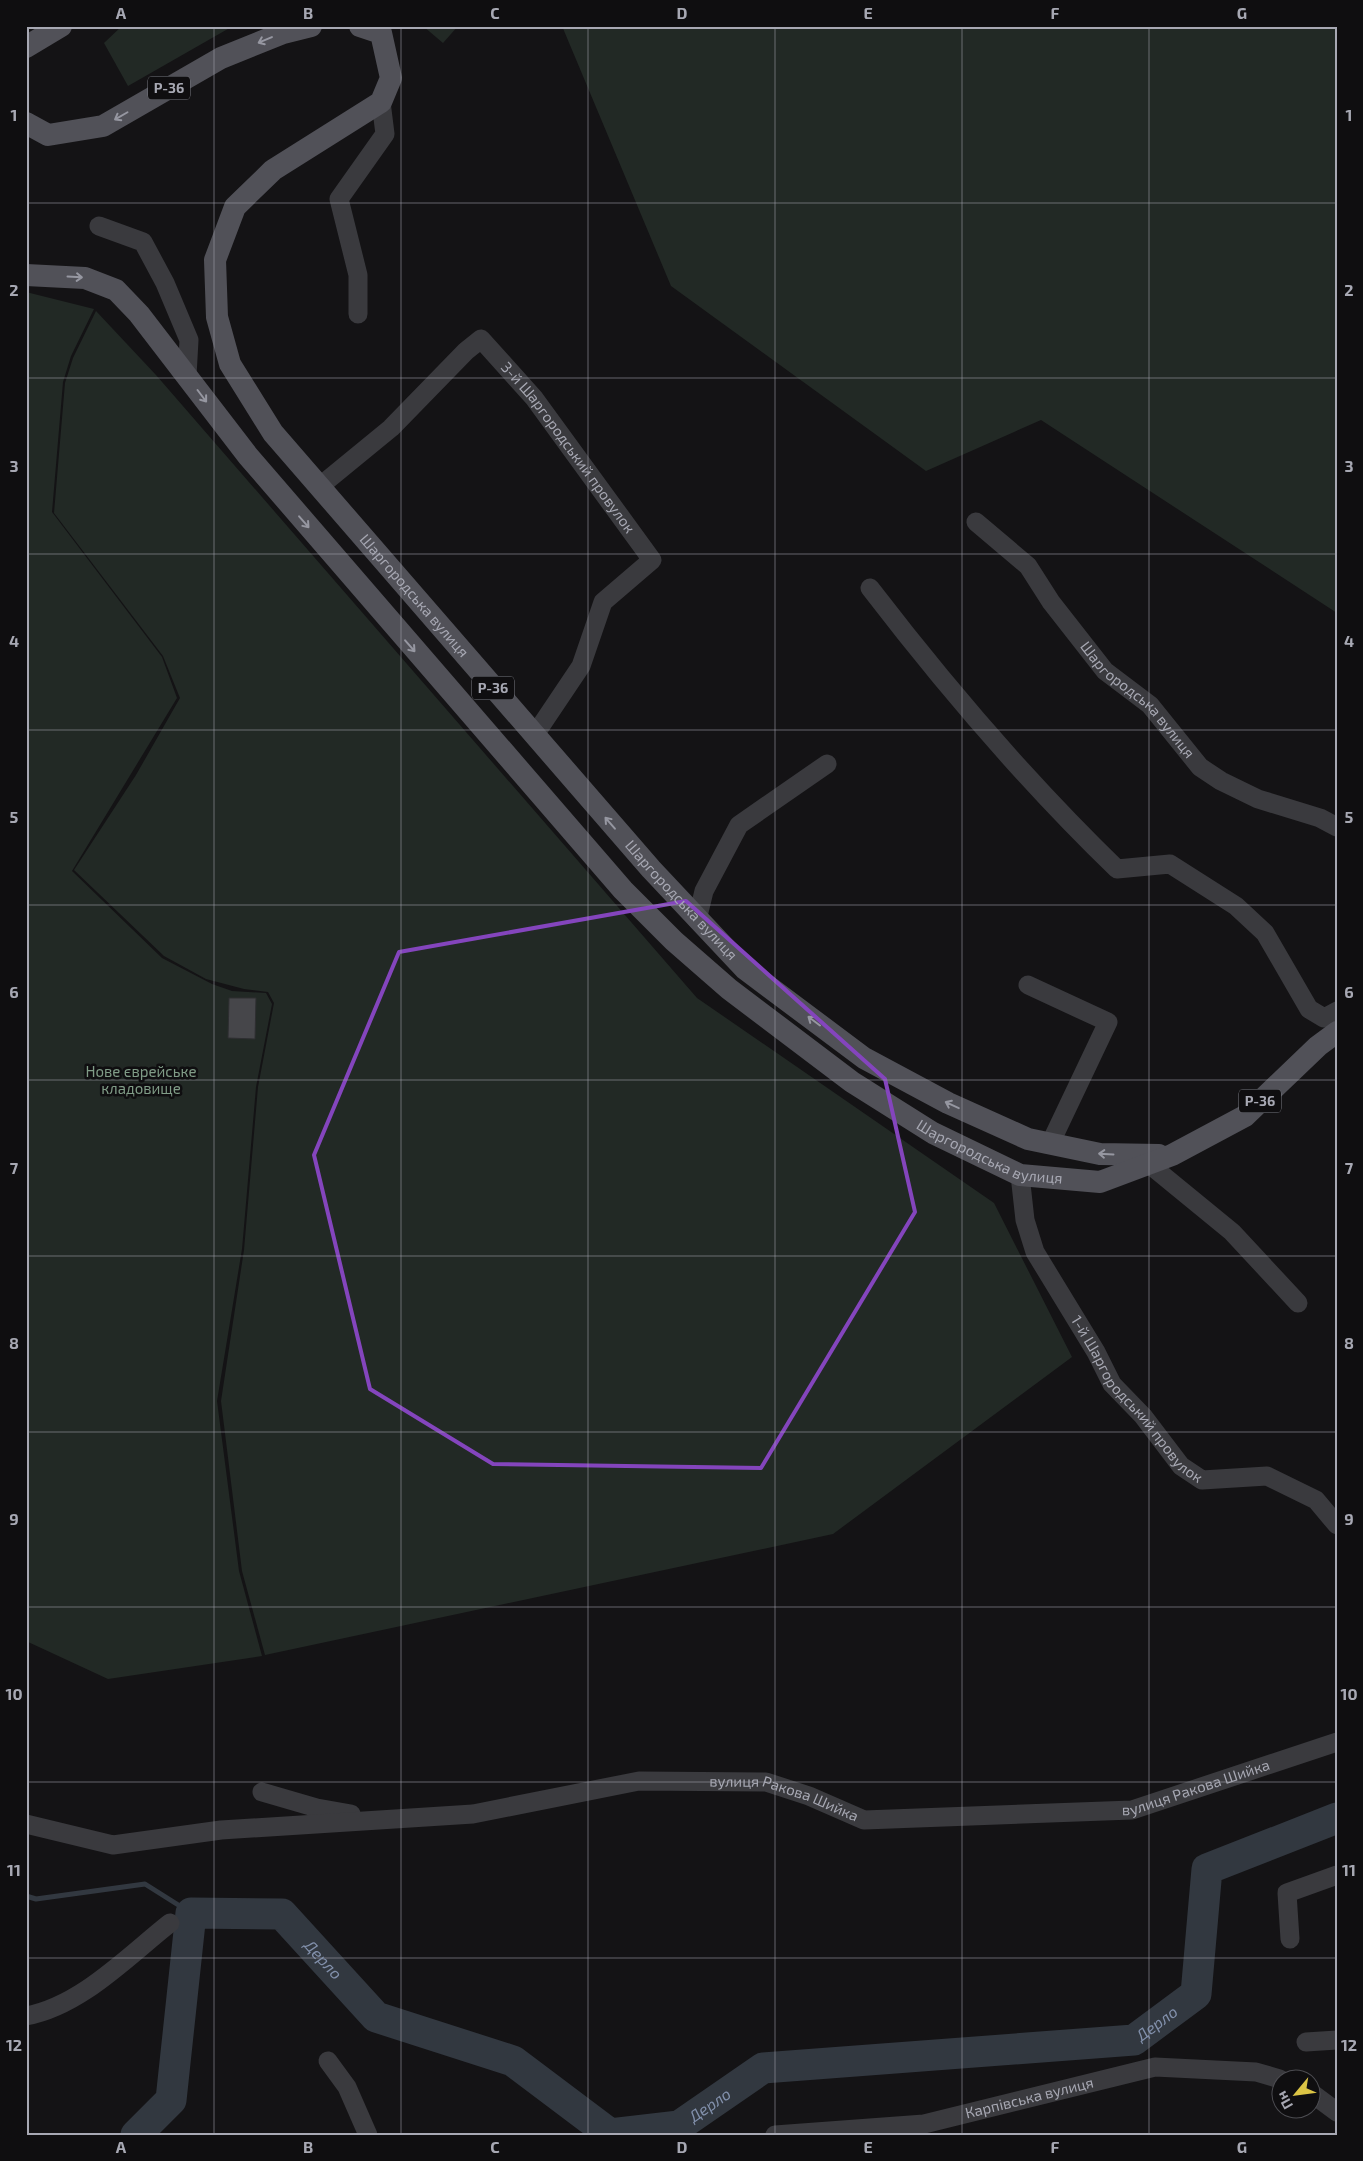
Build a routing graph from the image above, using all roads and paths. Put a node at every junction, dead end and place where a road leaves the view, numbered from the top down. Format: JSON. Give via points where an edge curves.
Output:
{"nodes":[{"id":1,"x":61,"y":26,"type":"edge"},
{"id":2,"x":311,"y":26,"type":"edge"},
{"id":3,"x":360,"y":26,"type":"edge"},
{"id":4,"x":26,"y":47,"type":"edge"},
{"id":5,"x":381,"y":102,"type":"junction"},
{"id":6,"x":26,"y":123,"type":"edge"},
{"id":7,"x":99,"y":226,"type":"dead end"},
{"id":8,"x":26,"y":275,"type":"edge"},
{"id":9,"x":358,"y":314,"type":"dead end"},
{"id":10,"x":187,"y":376,"type":"junction"},
{"id":11,"x":319,"y":487,"type":"junction"},
{"id":12,"x":976,"y":522,"type":"dead end"},
{"id":13,"x":870,"y":588,"type":"dead end"},
{"id":14,"x":534,"y":736,"type":"junction"},
{"id":15,"x":827,"y":764,"type":"dead end"},
{"id":16,"x":1337,"y":826,"type":"edge"},
{"id":17,"x":697,"y":920,"type":"junction"},
{"id":18,"x":1028,"y":985,"type":"dead end"},
{"id":19,"x":1337,"y":1011,"type":"edge"},
{"id":20,"x":1337,"y":1032,"type":"edge"},
{"id":21,"x":1050,"y":1144,"type":"junction"},
{"id":22,"x":1172,"y":1155,"type":"junction"},
{"id":23,"x":1149,"y":1164,"type":"junction"},
{"id":24,"x":1020,"y":1175,"type":"junction"},
{"id":25,"x":1298,"y":1303,"type":"dead end"},
{"id":26,"x":1337,"y":1525,"type":"edge"},
{"id":27,"x":1337,"y":1742,"type":"edge"},
{"id":28,"x":262,"y":1792,"type":"dead end"},
{"id":29,"x":381,"y":1820,"type":"junction"},
{"id":30,"x":26,"y":1824,"type":"edge"},
{"id":31,"x":1337,"y":1875,"type":"edge"},
{"id":32,"x":170,"y":1923,"type":"dead end"},
{"id":33,"x":1290,"y":1939,"type":"dead end"},
{"id":34,"x":26,"y":2016,"type":"edge"},
{"id":35,"x":1337,"y":2040,"type":"edge"},
{"id":36,"x":1306,"y":2042,"type":"dead end"},
{"id":37,"x":328,"y":2061,"type":"dead end"},
{"id":38,"x":1270,"y":2077,"type":"edge"},
{"id":39,"x":1320,"y":2099,"type":"edge"},
{"id":40,"x":1337,"y":2112,"type":"edge"},
{"id":41,"x":968,"y":2113,"type":"junction"},
{"id":42,"x":368,"y":2135,"type":"edge"},
{"id":43,"x":775,"y":2135,"type":"edge"},
{"id":44,"x":939,"y":2135,"type":"edge"}],
"edges":[{"from":1,"to":4,"type":"main road"},
{"from":2,"to":6,"type":"main road","number":"Р-36","one_way":true,"via":[[283,33],[221,58],[102,126],[48,135]]},
{"from":3,"to":5,"type":"main road","via":[[381,34],[391,78]]},
{"from":5,"to":9,"type":"street","via":[[385,134],[339,199],[358,275]]},
{"from":5,"to":11,"type":"main road","name":"Шаргородська вулиця","number":"Р-36","via":[[273,170],[235,207],[215,260],[217,317],[230,364],[274,433]]},
{"from":7,"to":10,"type":"street","via":[[143,242],[189,340]]},
{"from":8,"to":10,"type":"main road","name":"Шаргородська вулиця","number":"Р-36","one_way":true,"via":[[85,278],[116,290]]},
{"from":10,"to":24,"type":"main road","name":"Шаргородська вулиця","number":"Р-36","one_way":true,"via":[[248,456],[483,731],[623,890],[674,941],[728,989],[852,1082],[933,1133]]},
{"from":11,"to":14,"type":"main road","name":"Шаргородська вулиця","number":"Р-36"},
{"from":11,"to":14,"type":"street","name":"3-й Шаргородський провулок","via":[[390,428],[481,339],[534,398],[652,560],[603,602],[581,666]]},
{"from":12,"to":16,"type":"street","name":"Шаргородська вулиця","via":[[1028,566],[1051,602],[1105,670],[1150,705],[1200,767],[1258,799]]},
{"from":13,"to":19,"type":"street","via":[[927,663],[1017,766],[1117,868],[1170,864],[1236,906],[1265,933],[1309,1009],[1324,1018]]},
{"from":17,"to":14,"type":"main road","name":"Шаргородська вулиця","number":"Р-36","one_way":true},
{"from":15,"to":17,"type":"street","via":[[739,825],[704,891]]},
{"from":21,"to":17,"type":"main road","name":"Шаргородська вулиця","number":"Р-36","one_way":true,"via":[[1028,1139],[948,1103],[864,1058],[745,969]]},
{"from":18,"to":21,"type":"street","name":"Шаргородська вулиця","via":[[1108,1022]]},
{"from":20,"to":22,"type":"main road","name":"Шаргородська вулиця","number":"Р-36","via":[[1245,1116]]},
{"from":22,"to":21,"type":"main road","name":"Шаргородська вулиця","number":"Р-36","one_way":true,"via":[[1100,1154]]},
{"from":22,"to":23,"type":"main road","name":"Шаргородська вулиця","number":"Р-36"},
{"from":23,"to":24,"type":"main road","name":"Шаргородська вулиця","number":"Р-36","via":[[1100,1182]]},
{"from":23,"to":25,"type":"street","via":[[1232,1232]]},
{"from":24,"to":26,"type":"street","name":"1-й Шаргородський провулок","via":[[1025,1220],[1035,1252],[1092,1344],[1112,1384],[1143,1416],[1181,1466],[1202,1480],[1267,1476],[1316,1500]]},
{"from":27,"to":29,"type":"street","name":"вулиця Ракова Шийка","via":[[1132,1810],[864,1820],[766,1782],[639,1781],[473,1814]]},
{"from":28,"to":29,"type":"street","via":[[317,1808]]},
{"from":29,"to":30,"type":"street","name":"вулиця Ракова Шийка","via":[[221,1830],[112,1845]]},
{"from":31,"to":33,"type":"street","via":[[1287,1893]]},
{"from":32,"to":34,"type":"street","via":[[66,2002]]},
{"from":35,"to":36,"type":"street"},
{"from":37,"to":42,"type":"street","via":[[347,2088]]},
{"from":38,"to":41,"type":"street","name":"Карпівська вулиця","via":[[1256,2072],[1155,2067]]},
{"from":39,"to":40,"type":"street"},
{"from":41,"to":43,"type":"street","name":"Карпівська вулиця","via":[[924,2124]]},
{"from":41,"to":44,"type":"street"}]}
